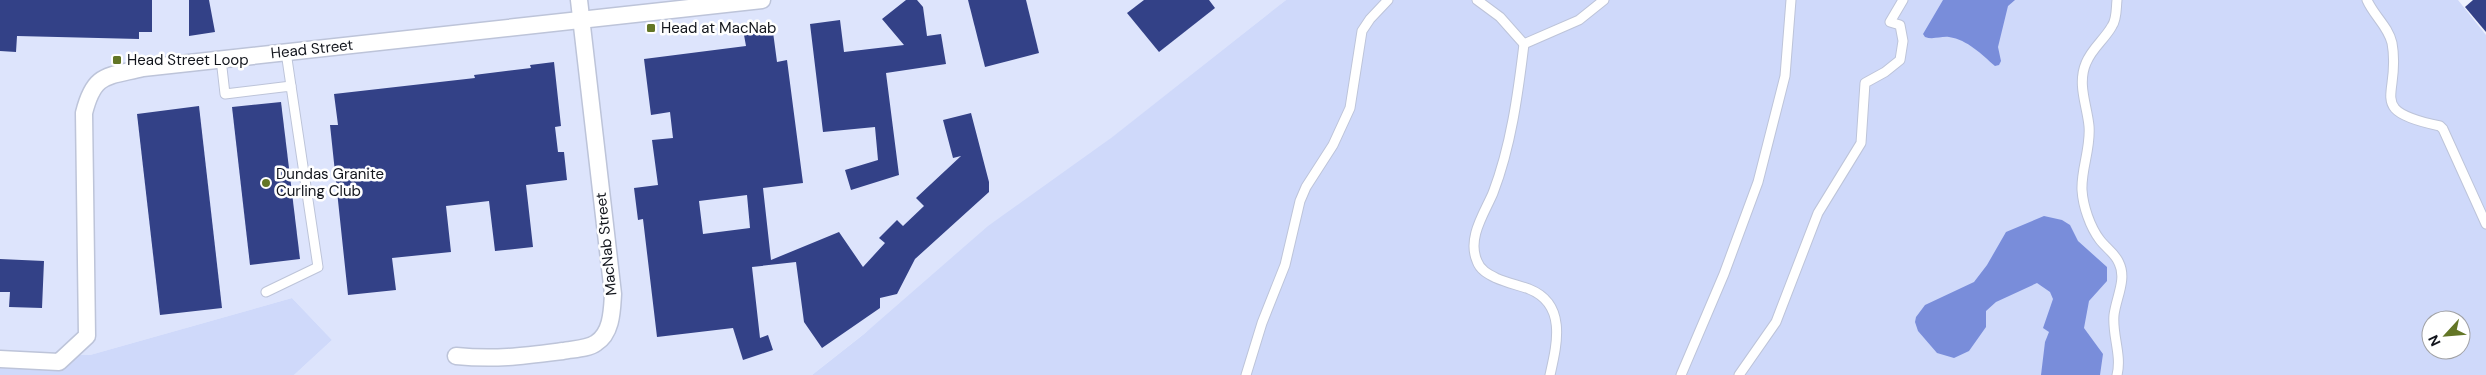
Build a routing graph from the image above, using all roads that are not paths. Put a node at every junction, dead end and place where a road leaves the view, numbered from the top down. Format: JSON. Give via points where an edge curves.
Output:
{"nodes":[{"id":1,"x":579,"y":0,"type":"edge"},
{"id":2,"x":762,"y":0,"type":"edge"},
{"id":3,"x":1388,"y":0,"type":"edge"},
{"id":4,"x":1477,"y":0,"type":"edge"},
{"id":5,"x":1604,"y":0,"type":"edge"},
{"id":6,"x":1791,"y":0,"type":"edge"},
{"id":7,"x":1902,"y":0,"type":"edge"},
{"id":8,"x":2117,"y":0,"type":"edge"},
{"id":9,"x":2367,"y":0,"type":"edge"},
{"id":10,"x":582,"y":20,"type":"junction"},
{"id":11,"x":1514,"y":33,"type":"junction"},
{"id":12,"x":1546,"y":36,"type":"junction"},
{"id":13,"x":1524,"y":44,"type":"junction"},
{"id":14,"x":286,"y":52,"type":"junction"},
{"id":15,"x":221,"y":59,"type":"junction"},
{"id":16,"x":291,"y":86,"type":"junction"},
{"id":17,"x":2486,"y":224,"type":"edge"},
{"id":18,"x":266,"y":292,"type":"dead end"},
{"id":19,"x":456,"y":356,"type":"dead end"},
{"id":20,"x":0,"y":359,"type":"edge"},
{"id":21,"x":1246,"y":375,"type":"edge"},
{"id":22,"x":1550,"y":375,"type":"edge"},
{"id":23,"x":1681,"y":375,"type":"edge"},
{"id":24,"x":1739,"y":375,"type":"edge"},
{"id":25,"x":2117,"y":375,"type":"edge"}],
"edges":[{"from":1,"to":10,"type":"street","name":"MacNab Street"},
{"from":2,"to":10,"type":"street","name":"Head Street"},
{"from":3,"to":21,"type":"lane","via":[[1362,32],[1350,108],[1333,145],[1300,200],[1284,265]]},
{"from":4,"to":11,"type":"lane","via":[[1500,17]]},
{"from":5,"to":12,"type":"lane","via":[[1579,20]]},
{"from":6,"to":23,"type":"lane","via":[[1786,76],[1758,182],[1724,274]]},
{"from":7,"to":24,"type":"lane","via":[[1890,22],[1900,25],[1903,41],[1900,60],[1865,84],[1861,144],[1818,213],[1776,322]]},
{"from":8,"to":25,"type":"lane","via":[[2112,26],[2097,44],[2082,75],[2089,127],[2082,177],[2086,210],[2099,239],[2121,268],[2122,283],[2114,316],[2119,360]]},
{"from":9,"to":17,"type":"lane","via":[[2391,39],[2390,92],[2396,111],[2444,129]]},
{"from":10,"to":14,"type":"street","name":"Head Street"},
{"from":10,"to":19,"type":"street","name":"MacNab Street","via":[[613,294],[612,316],[607,330],[597,343],[580,348],[504,359]]},
{"from":11,"to":12,"type":"lane","via":[[1524,38]]},
{"from":11,"to":13,"type":"lane"},
{"from":12,"to":13,"type":"lane"},
{"from":13,"to":22,"type":"lane","via":[[1506,152],[1474,235],[1473,246],[1477,262],[1487,274],[1535,292],[1553,311],[1557,328]]},
{"from":14,"to":15,"type":"street","name":"Head Street"},
{"from":14,"to":16,"type":"lane"},
{"from":15,"to":16,"type":"lane","via":[[225,94]]},
{"from":15,"to":20,"type":"street","name":"Head Street","via":[[143,68],[103,78],[90,92],[84,113],[87,336],[60,362]]},
{"from":16,"to":18,"type":"lane","via":[[318,267]]}]}
